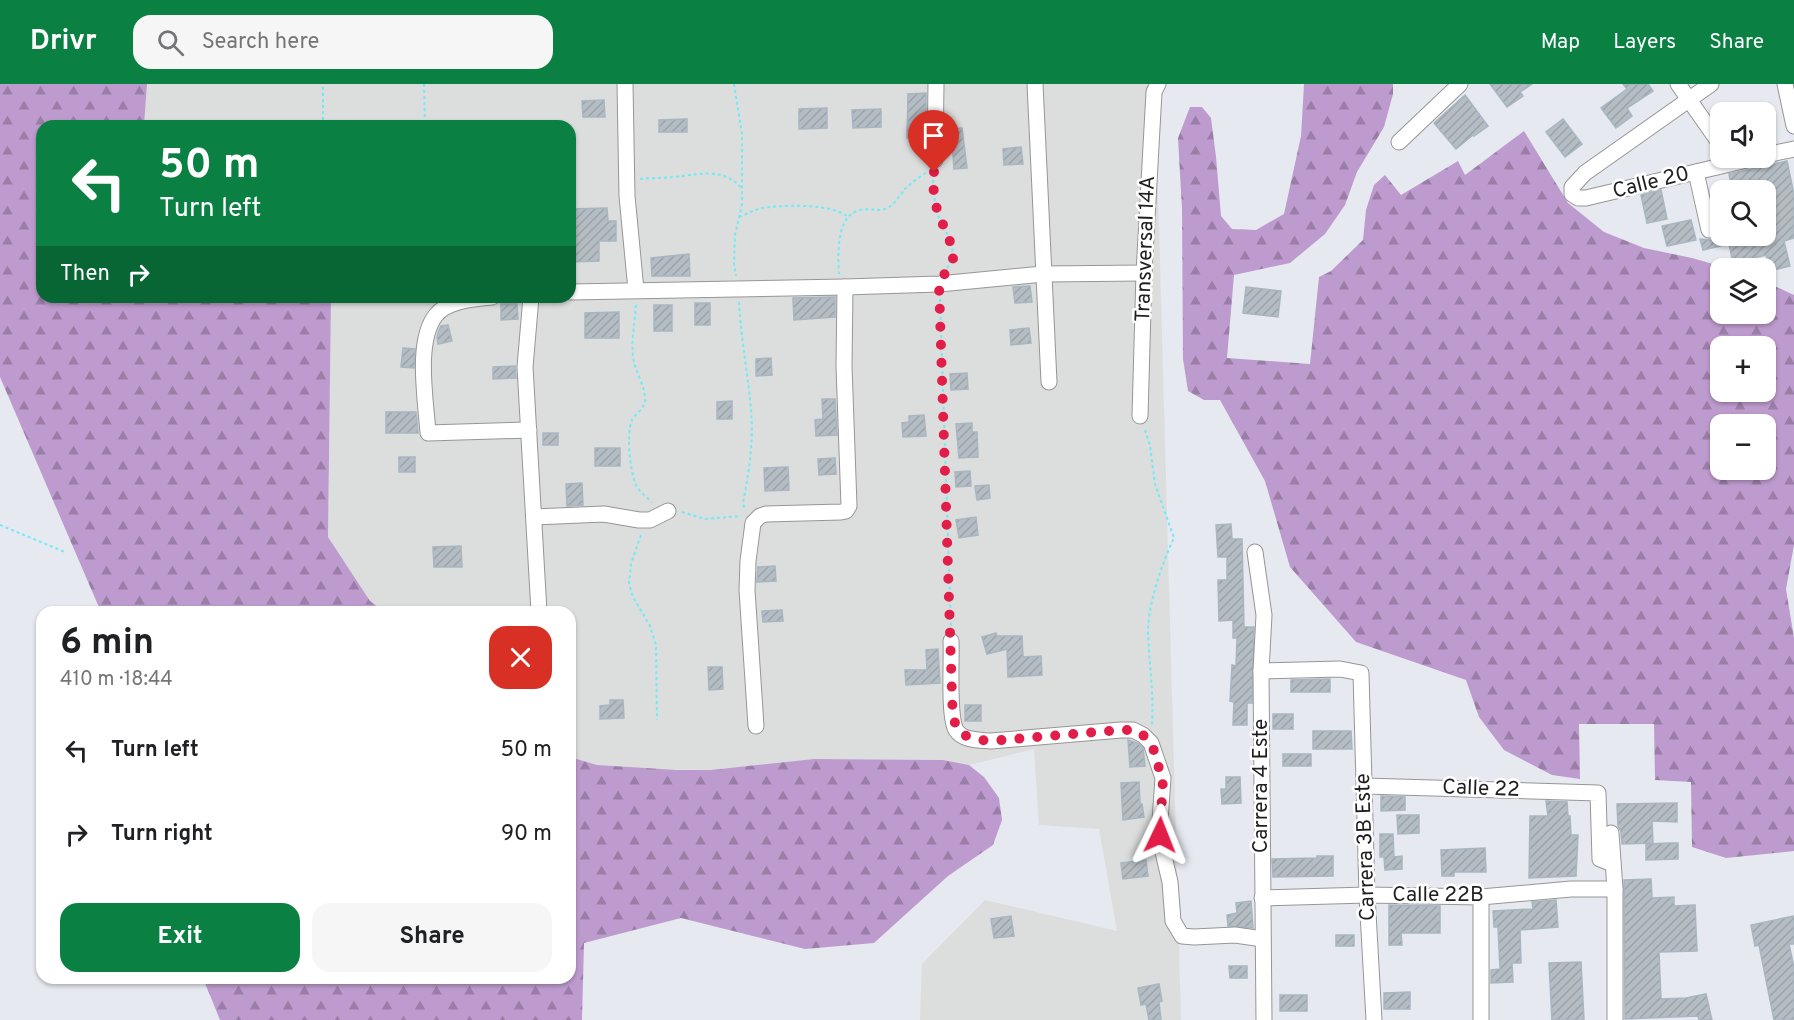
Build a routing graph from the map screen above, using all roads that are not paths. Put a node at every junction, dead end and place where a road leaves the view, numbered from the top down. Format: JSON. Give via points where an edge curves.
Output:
{"nodes":[{"id":1,"x":625,"y":84,"type":"edge"},
{"id":2,"x":936,"y":84,"type":"edge"},
{"id":3,"x":1035,"y":84,"type":"edge"},
{"id":4,"x":1158,"y":84,"type":"edge"},
{"id":5,"x":1460,"y":84,"type":"edge"},
{"id":6,"x":1678,"y":84,"type":"edge"},
{"id":7,"x":1711,"y":84,"type":"edge"},
{"id":8,"x":1785,"y":84,"type":"edge"},
{"id":9,"x":1688,"y":99,"type":"junction"},
{"id":10,"x":1794,"y":126,"type":"edge"},
{"id":11,"x":1710,"y":130,"type":"edge"},
{"id":12,"x":1399,"y":142,"type":"dead end"},
{"id":13,"x":1794,"y":149,"type":"edge"},
{"id":14,"x":1776,"y":153,"type":"edge"},
{"id":15,"x":935,"y":160,"type":"road end"},
{"id":16,"x":1710,"y":167,"type":"edge"},
{"id":17,"x":1696,"y":172,"type":"junction"},
{"id":18,"x":1709,"y":230,"type":"dead end"},
{"id":19,"x":1144,"y":273,"type":"junction"},
{"id":20,"x":1043,"y":274,"type":"junction"},
{"id":21,"x":845,"y":287,"type":"junction"},
{"id":22,"x":636,"y":290,"type":"junction"},
{"id":23,"x":576,"y":292,"type":"edge"},
{"id":24,"x":458,"y":303,"type":"edge"},
{"id":25,"x":530,"y":303,"type":"edge"},
{"id":26,"x":1049,"y":382,"type":"dead end"},
{"id":27,"x":1140,"y":416,"type":"road end"},
{"id":28,"x":529,"y":430,"type":"junction"},
{"id":29,"x":668,"y":511,"type":"road end"},
{"id":30,"x":534,"y":517,"type":"junction"},
{"id":31,"x":1255,"y":552,"type":"dead end"},
{"id":32,"x":539,"y":606,"type":"edge"},
{"id":33,"x":951,"y":641,"type":"road end"},
{"id":34,"x":1261,"y":671,"type":"junction"},
{"id":35,"x":756,"y":726,"type":"dead end"},
{"id":36,"x":1364,"y":786,"type":"junction"},
{"id":37,"x":1611,"y":833,"type":"dead end"},
{"id":38,"x":1613,"y":864,"type":"junction"},
{"id":39,"x":1601,"y":889,"type":"junction"},
{"id":40,"x":1367,"y":895,"type":"junction"},
{"id":41,"x":1481,"y":897,"type":"junction"},
{"id":42,"x":1262,"y":898,"type":"junction"},
{"id":43,"x":1263,"y":939,"type":"junction"},
{"id":44,"x":1264,"y":1020,"type":"edge"},
{"id":45,"x":1374,"y":1020,"type":"edge"},
{"id":46,"x":1480,"y":1020,"type":"edge"},
{"id":47,"x":1615,"y":1020,"type":"edge"}],
"edges":[{"from":1,"to":22,"type":"street","via":[[627,179]]},
{"from":2,"to":15,"type":"street"},
{"from":3,"to":20,"type":"street"},
{"from":4,"to":19,"type":"street","name":"Transversal 14A","via":[[1154,92]]},
{"from":5,"to":12,"type":"street"},
{"from":6,"to":9,"type":"street"},
{"from":7,"to":9,"type":"street"},
{"from":8,"to":10,"type":"street"},
{"from":9,"to":11,"type":"street"},
{"from":9,"to":17,"type":"street","name":"Calle 20","via":[[1585,173],[1572,187],[1572,194],[1578,198],[1630,189]]},
{"from":13,"to":14,"type":"street"},
{"from":16,"to":17,"type":"street","name":"Calle 20"},
{"from":17,"to":18,"type":"street"},
{"from":19,"to":20,"type":"street"},
{"from":19,"to":27,"type":"street","name":"Transversal 14A"},
{"from":20,"to":21,"type":"street","via":[[939,284]]},
{"from":20,"to":26,"type":"street"},
{"from":21,"to":22,"type":"street"},
{"from":21,"to":35,"type":"street","via":[[850,502],[844,512],[771,513],[753,523],[747,590]]},
{"from":22,"to":23,"type":"street"},
{"from":24,"to":28,"type":"street","via":[[436,314],[424,343],[428,433]]},
{"from":25,"to":28,"type":"street","via":[[525,367]]},
{"from":28,"to":30,"type":"street"},
{"from":29,"to":30,"type":"street","via":[[650,520],[604,514]]},
{"from":30,"to":32,"type":"street"},
{"from":31,"to":34,"type":"street","name":"Carrera 4 Este","via":[[1263,615]]},
{"from":33,"to":43,"type":"street","via":[[953,714],[956,729],[962,735],[991,741],[1121,730],[1143,735],[1151,743],[1163,778],[1160,835],[1173,921],[1182,936]]},
{"from":34,"to":36,"type":"street","name":"Carrera 3B Este","via":[[1340,669],[1361,673]]},
{"from":34,"to":42,"type":"street","name":"Carrera 4 Este"},
{"from":36,"to":38,"type":"street","name":"Calle 22","via":[[1598,793],[1600,859]]},
{"from":36,"to":40,"type":"street","name":"Carrera 3B Este"},
{"from":37,"to":38,"type":"street"},
{"from":38,"to":39,"type":"street"},
{"from":39,"to":41,"type":"street","name":"Calle 22B"},
{"from":39,"to":47,"type":"street"},
{"from":40,"to":41,"type":"street","name":"Calle 22B"},
{"from":40,"to":42,"type":"street","name":"Calle 22B"},
{"from":40,"to":45,"type":"street","name":"Carrera 3B Este"},
{"from":41,"to":46,"type":"street"},
{"from":42,"to":43,"type":"street","name":"Carrera 4 Este"},
{"from":43,"to":44,"type":"street","name":"Carrera 4 Este"}]}
